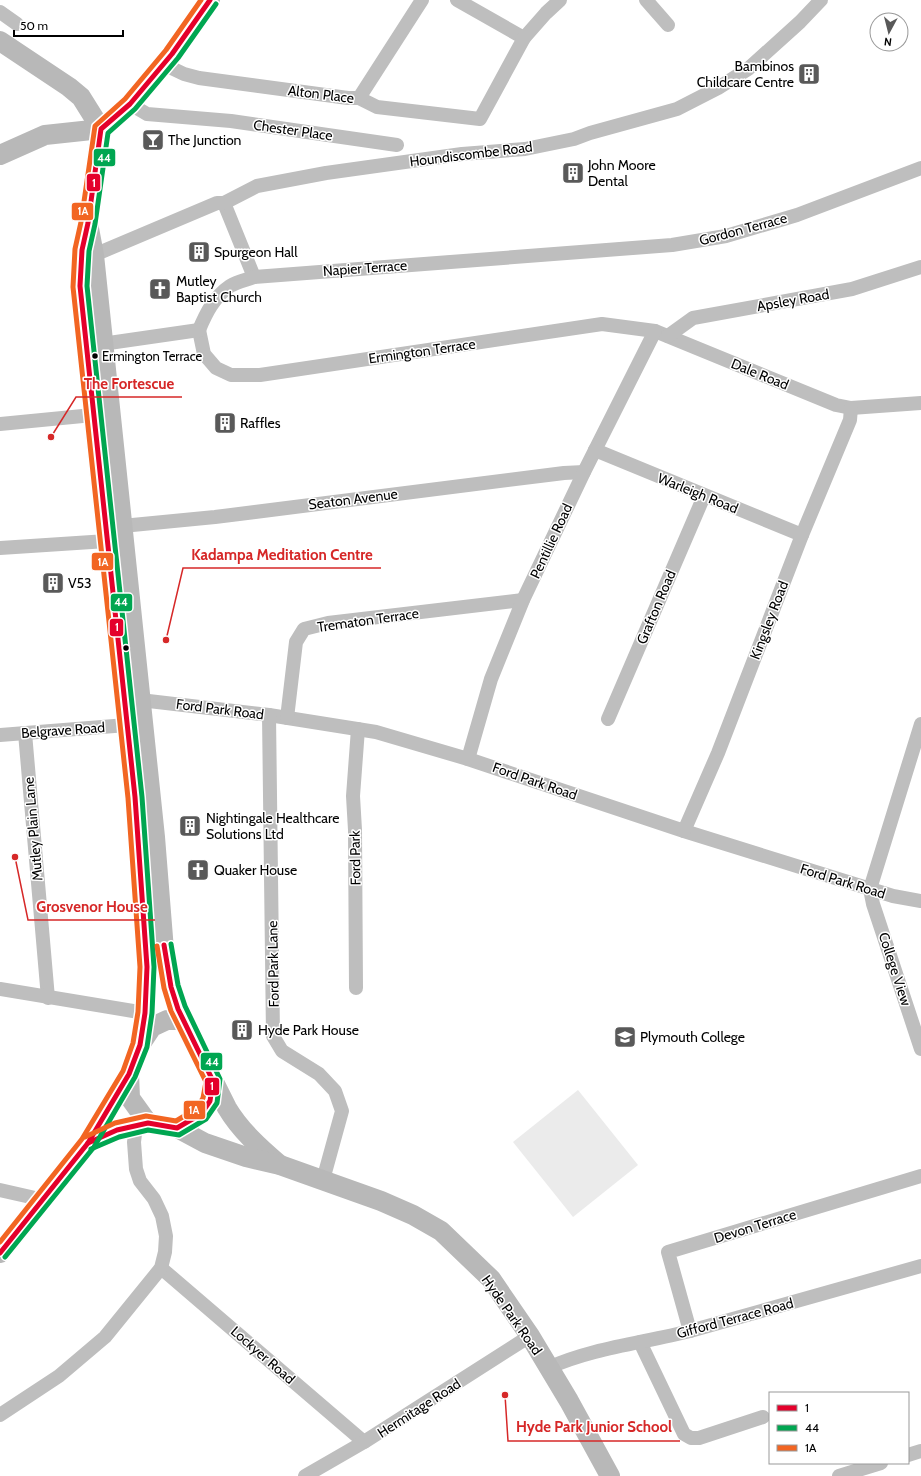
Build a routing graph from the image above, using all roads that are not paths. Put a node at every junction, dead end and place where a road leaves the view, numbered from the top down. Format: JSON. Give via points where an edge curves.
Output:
{"nodes":[{"id":1,"x":210,"y":0,"type":"edge"},
{"id":2,"x":422,"y":0,"type":"edge"},
{"id":3,"x":458,"y":0,"type":"edge"},
{"id":4,"x":560,"y":0,"type":"edge"},
{"id":5,"x":646,"y":0,"type":"edge"},
{"id":6,"x":821,"y":0,"type":"edge"},
{"id":7,"x":0,"y":12,"type":"edge"},
{"id":8,"x":17,"y":24,"type":"dead end"},
{"id":9,"x":668,"y":25,"type":"dead end"},
{"id":10,"x":524,"y":38,"type":"junction"},
{"id":11,"x":0,"y":40,"type":"edge"},
{"id":12,"x":163,"y":64,"type":"junction"},
{"id":13,"x":360,"y":98,"type":"junction"},
{"id":14,"x":136,"y":108,"type":"junction"},
{"id":15,"x":101,"y":129,"type":"junction"},
{"id":16,"x":397,"y":145,"type":"dead end"},
{"id":17,"x":0,"y":155,"type":"edge"},
{"id":18,"x":921,"y":168,"type":"edge"},
{"id":19,"x":224,"y":203,"type":"junction"},
{"id":20,"x":88,"y":223,"type":"junction"},
{"id":21,"x":556,"y":254,"type":"joint"},
{"id":22,"x":94,"y":255,"type":"junction"},
{"id":23,"x":921,"y":267,"type":"edge"},
{"id":24,"x":254,"y":277,"type":"junction"},
{"id":25,"x":602,"y":324,"type":"joint"},
{"id":26,"x":199,"y":330,"type":"junction"},
{"id":27,"x":662,"y":334,"type":"junction"},
{"id":28,"x":102,"y":344,"type":"junction"},
{"id":29,"x":921,"y":403,"type":"edge"},
{"id":30,"x":851,"y":408,"type":"junction"},
{"id":31,"x":93,"y":415,"type":"junction"},
{"id":32,"x":0,"y":424,"type":"edge"},
{"id":33,"x":595,"y":450,"type":"junction"},
{"id":34,"x":584,"y":472,"type":"junction"},
{"id":35,"x":704,"y":496,"type":"junction"},
{"id":36,"x":122,"y":526,"type":"junction"},
{"id":37,"x":802,"y":535,"type":"junction"},
{"id":38,"x":107,"y":541,"type":"junction"},
{"id":39,"x":1,"y":548,"type":"edge"},
{"id":40,"x":523,"y":600,"type":"junction"},
{"id":41,"x":132,"y":700,"type":"junction"},
{"id":42,"x":269,"y":715,"type":"junction"},
{"id":43,"x":287,"y":718,"type":"junction"},
{"id":44,"x":608,"y":719,"type":"dead end"},
{"id":45,"x":921,"y":724,"type":"edge"},
{"id":46,"x":127,"y":726,"type":"junction"},
{"id":47,"x":358,"y":729,"type":"junction"},
{"id":48,"x":25,"y":733,"type":"junction"},
{"id":49,"x":0,"y":735,"type":"edge"},
{"id":50,"x":468,"y":759,"type":"junction"},
{"id":51,"x":684,"y":831,"type":"junction"},
{"id":52,"x":870,"y":889,"type":"junction"},
{"id":53,"x":921,"y":901,"type":"edge"},
{"id":54,"x":356,"y":988,"type":"dead end"},
{"id":55,"x":0,"y":989,"type":"edge"},
{"id":56,"x":48,"y":998,"type":"junction"},
{"id":57,"x":145,"y":1013,"type":"junction"},
{"id":58,"x":183,"y":1020,"type":"junction"},
{"id":59,"x":140,"y":1045,"type":"junction"},
{"id":60,"x":921,"y":1049,"type":"edge"},
{"id":61,"x":129,"y":1074,"type":"junction"},
{"id":62,"x":213,"y":1081,"type":"junction"},
{"id":63,"x":142,"y":1124,"type":"junction"},
{"id":64,"x":178,"y":1128,"type":"junction"},
{"id":65,"x":88,"y":1144,"type":"junction"},
{"id":66,"x":280,"y":1165,"type":"junction"},
{"id":67,"x":921,"y":1176,"type":"edge"},
{"id":68,"x":323,"y":1180,"type":"junction"},
{"id":69,"x":0,"y":1190,"type":"edge"},
{"id":70,"x":44,"y":1200,"type":"junction"},
{"id":71,"x":0,"y":1253,"type":"edge"},
{"id":72,"x":921,"y":1266,"type":"edge"},
{"id":73,"x":161,"y":1268,"type":"junction"},
{"id":74,"x":690,"y":1331,"type":"junction"},
{"id":75,"x":530,"y":1336,"type":"junction"},
{"id":76,"x":640,"y":1342,"type":"junction"},
{"id":77,"x":548,"y":1368,"type":"junction"},
{"id":78,"x":0,"y":1415,"type":"edge"},
{"id":79,"x":763,"y":1417,"type":"dead end"},
{"id":80,"x":364,"y":1442,"type":"junction"},
{"id":81,"x":921,"y":1451,"type":"edge"},
{"id":82,"x":909,"y":1455,"type":"edge"},
{"id":83,"x":878,"y":1464,"type":"edge"},
{"id":84,"x":305,"y":1476,"type":"edge"},
{"id":85,"x":610,"y":1476,"type":"edge"},
{"id":86,"x":839,"y":1476,"type":"edge"}],
"edges":[{"from":1,"to":12,"type":"main road"},
{"from":2,"to":13,"type":"street"},
{"from":3,"to":10,"type":"street"},
{"from":4,"to":10,"type":"street"},
{"from":5,"to":9,"type":"street"},
{"from":6,"to":19,"type":"street","name":"Houndiscombe Road","via":[[748,69],[677,109],[574,139],[532,147],[333,172],[257,186]]},
{"from":7,"to":8,"type":"street"},
{"from":10,"to":13,"type":"street","name":"Alton Place","via":[[480,119],[377,107]]},
{"from":11,"to":15,"type":"main road","via":[[69,87],[81,98]]},
{"from":12,"to":13,"type":"street","name":"Alton Place","via":[[199,78]]},
{"from":12,"to":14,"type":"main road"},
{"from":14,"to":15,"type":"main road"},
{"from":14,"to":16,"type":"street","name":"Chester Place","via":[[147,114],[231,121]]},
{"from":15,"to":17,"type":"main road","via":[[45,135]]},
{"from":15,"to":20,"type":"main road"},
{"from":18,"to":21,"type":"street","name":"Gordon Terrace","via":[[796,214],[726,236],[672,245]]},
{"from":19,"to":22,"type":"street","name":"Houndiscombe Road","via":[[217,203]]},
{"from":19,"to":24,"type":"street"},
{"from":20,"to":22,"type":"main road"},
{"from":20,"to":31,"type":"main road","via":[[82,250],[80,286]]},
{"from":21,"to":24,"type":"street","name":"Napier Terrace"},
{"from":22,"to":28,"type":"main road"},
{"from":23,"to":27,"type":"street","name":"Apsley Road","via":[[852,289],[693,318]]},
{"from":24,"to":26,"type":"street","name":"Napier Terrace","via":[[230,286],[216,298]]},
{"from":25,"to":26,"type":"street","name":"Ermington Terrace","via":[[253,375],[232,375],[216,368],[204,354]]},
{"from":25,"to":27,"type":"street","name":"Dale Road"},
{"from":26,"to":28,"type":"street"},
{"from":27,"to":30,"type":"street","name":"Dale Road"},
{"from":27,"to":33,"type":"street","name":"Pentillie Road"},
{"from":28,"to":36,"type":"main road"},
{"from":29,"to":30,"type":"street","name":"Dale Road"},
{"from":30,"to":37,"type":"street","name":"Kingsley Road","via":[[850,420]]},
{"from":31,"to":32,"type":"street"},
{"from":31,"to":38,"type":"main road"},
{"from":33,"to":34,"type":"street","name":"Pentillie Road"},
{"from":33,"to":35,"type":"street","name":"Warleigh Road"},
{"from":34,"to":36,"type":"street","name":"Seaton Avenue"},
{"from":34,"to":40,"type":"street","name":"Pentillie Road"},
{"from":35,"to":37,"type":"street","name":"Warleigh Road"},
{"from":35,"to":44,"type":"street","name":"Grafton Road"},
{"from":36,"to":41,"type":"main road"},
{"from":37,"to":51,"type":"street","name":"Kingsley Road","via":[[718,753]]},
{"from":38,"to":39,"type":"street"},
{"from":38,"to":41,"type":"main road"},
{"from":40,"to":43,"type":"street","name":"Trematon Terrace","via":[[328,623],[304,629],[296,642]]},
{"from":40,"to":50,"type":"street","name":"Pentillie Road","via":[[491,679]]},
{"from":41,"to":42,"type":"street","name":"Ford Park Road"},
{"from":41,"to":46,"type":"main road"},
{"from":41,"to":58,"type":"main road","via":[[155,837],[164,950],[171,987]]},
{"from":42,"to":43,"type":"street","name":"Ford Park Road"},
{"from":42,"to":68,"type":"street","name":"Ford Park Lane","via":[[274,1036],[282,1051],[319,1074],[335,1091],[342,1111]]},
{"from":43,"to":47,"type":"street","name":"Ford Park Road"},
{"from":45,"to":52,"type":"street"},
{"from":46,"to":48,"type":"street","name":"Belgrave Road"},
{"from":46,"to":57,"type":"main road","via":[[135,797],[147,967]]},
{"from":47,"to":50,"type":"street","name":"Ford Park Road"},
{"from":47,"to":54,"type":"street","name":"Ford Park","via":[[353,796]]},
{"from":48,"to":49,"type":"street","name":"Belgrave Road"},
{"from":48,"to":56,"type":"street","name":"Mutley Plain Lane"},
{"from":50,"to":51,"type":"street","name":"Ford Park Road"},
{"from":51,"to":52,"type":"street","name":"Ford Park Road"},
{"from":52,"to":53,"type":"street","name":"Ford Park Road"},
{"from":52,"to":60,"type":"street","name":"College View"},
{"from":55,"to":56,"type":"street"},
{"from":56,"to":57,"type":"street"},
{"from":57,"to":59,"type":"main road"},
{"from":58,"to":59,"type":"main road","via":[[167,1020],[152,1027]]},
{"from":58,"to":62,"type":"main road"},
{"from":59,"to":61,"type":"main road"},
{"from":61,"to":63,"type":"main road","via":[[130,1098]]},
{"from":61,"to":65,"type":"main road"},
{"from":62,"to":64,"type":"main road","via":[[210,1101],[201,1114]]},
{"from":62,"to":66,"type":"main road","name":"Hyde Park Road","via":[[234,1119],[259,1148]]},
{"from":63,"to":64,"type":"main road"},
{"from":63,"to":65,"type":"main road","via":[[118,1130]]},
{"from":63,"to":73,"type":"street","via":[[134,1142],[136,1169],[140,1181],[154,1199],[162,1216],[165,1252]]},
{"from":64,"to":66,"type":"main road","name":"Hyde Park Road","via":[[205,1143]]},
{"from":65,"to":70,"type":"main road"},
{"from":66,"to":68,"type":"main road","name":"Hyde Park Road"},
{"from":67,"to":74,"type":"street","name":"Devon Terrace","via":[[668,1252]]},
{"from":68,"to":75,"type":"main road","name":"Hyde Park Road","via":[[381,1201],[441,1231],[491,1280]]},
{"from":69,"to":70,"type":"street"},
{"from":70,"to":71,"type":"main road"},
{"from":72,"to":74,"type":"street","name":"Gifford Terrace Road"},
{"from":73,"to":78,"type":"street","via":[[105,1337],[59,1376]]},
{"from":73,"to":80,"type":"street","name":"Lockyer Road"},
{"from":74,"to":76,"type":"street","name":"Gifford Terrace Road"},
{"from":75,"to":77,"type":"main road","name":"Hyde Park Road"},
{"from":75,"to":80,"type":"street","name":"Hermitage Road"},
{"from":76,"to":77,"type":"street","name":"Gifford Terrace Road","via":[[605,1349]]},
{"from":76,"to":79,"type":"street","via":[[684,1434],[690,1438],[699,1438]]},
{"from":77,"to":85,"type":"main road","name":"Hyde Park Road"},
{"from":80,"to":84,"type":"street","name":"Hermitage Road"},
{"from":81,"to":82,"type":"street"},
{"from":83,"to":86,"type":"street"}]}
